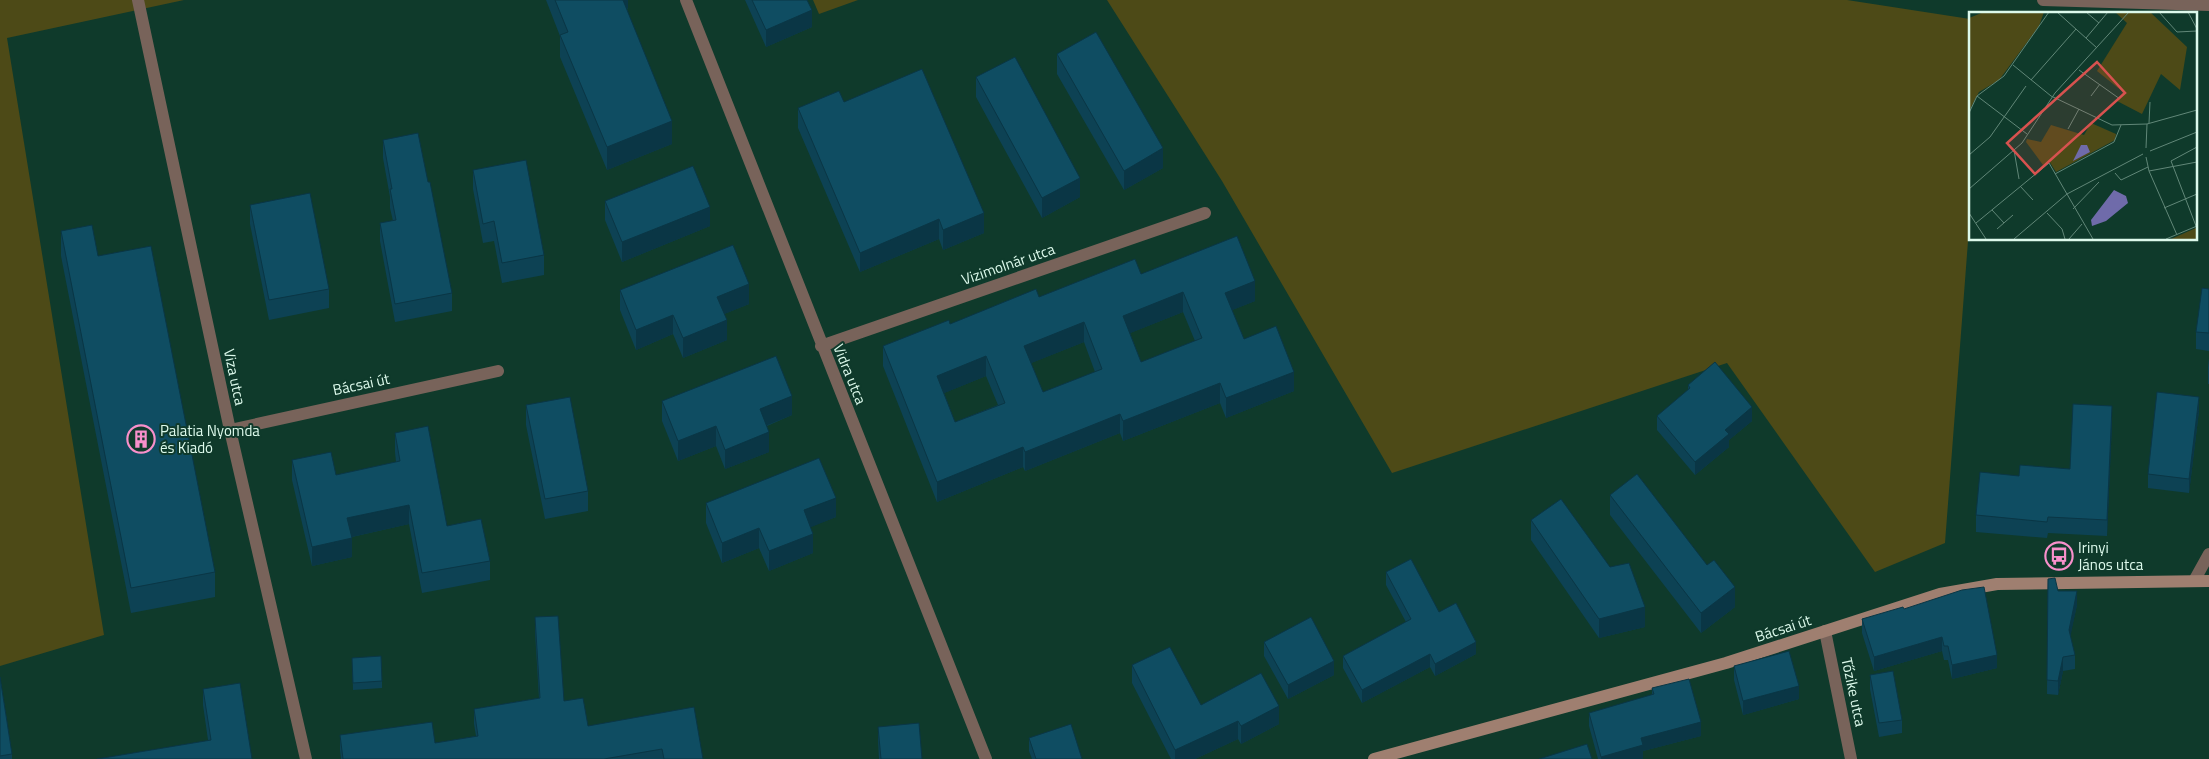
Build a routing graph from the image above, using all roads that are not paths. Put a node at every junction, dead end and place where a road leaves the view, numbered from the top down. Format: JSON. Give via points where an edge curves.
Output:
{"nodes":[{"id":1,"x":138,"y":0,"type":"edge"},
{"id":2,"x":686,"y":0,"type":"edge"},
{"id":3,"x":2043,"y":0,"type":"edge"},
{"id":4,"x":2209,"y":5,"type":"edge"},
{"id":5,"x":1205,"y":213,"type":"dead end"},
{"id":6,"x":821,"y":346,"type":"junction"},
{"id":7,"x":498,"y":371,"type":"dead end"},
{"id":8,"x":230,"y":430,"type":"junction"},
{"id":9,"x":2209,"y":554,"type":"edge"},
{"id":10,"x":2194,"y":581,"type":"junction"},
{"id":11,"x":2209,"y":581,"type":"edge"},
{"id":12,"x":1825,"y":631,"type":"junction"},
{"id":13,"x":306,"y":759,"type":"edge"},
{"id":14,"x":986,"y":759,"type":"edge"},
{"id":15,"x":1374,"y":759,"type":"edge"},
{"id":16,"x":1852,"y":759,"type":"edge"}],
"edges":[{"from":1,"to":8,"type":"street","name":"Viza utca"},
{"from":2,"to":6,"type":"street","name":"Vidra utca"},
{"from":3,"to":4,"type":"street"},
{"from":5,"to":6,"type":"street","name":"Vizimolnár utca"},
{"from":6,"to":14,"type":"street","name":"Vidra utca"},
{"from":7,"to":8,"type":"street","name":"Bácsai út"},
{"from":8,"to":13,"type":"street","name":"Viza utca"},
{"from":9,"to":10,"type":"street"},
{"from":10,"to":11,"type":"main road","name":"Bácsai út"},
{"from":10,"to":12,"type":"main road","name":"Bácsai út","via":[[1997,584],[1940,594]]},
{"from":12,"to":15,"type":"main road","name":"Bácsai út","via":[[1716,666]]},
{"from":12,"to":16,"type":"street","name":"Tőzike utca"}]}
